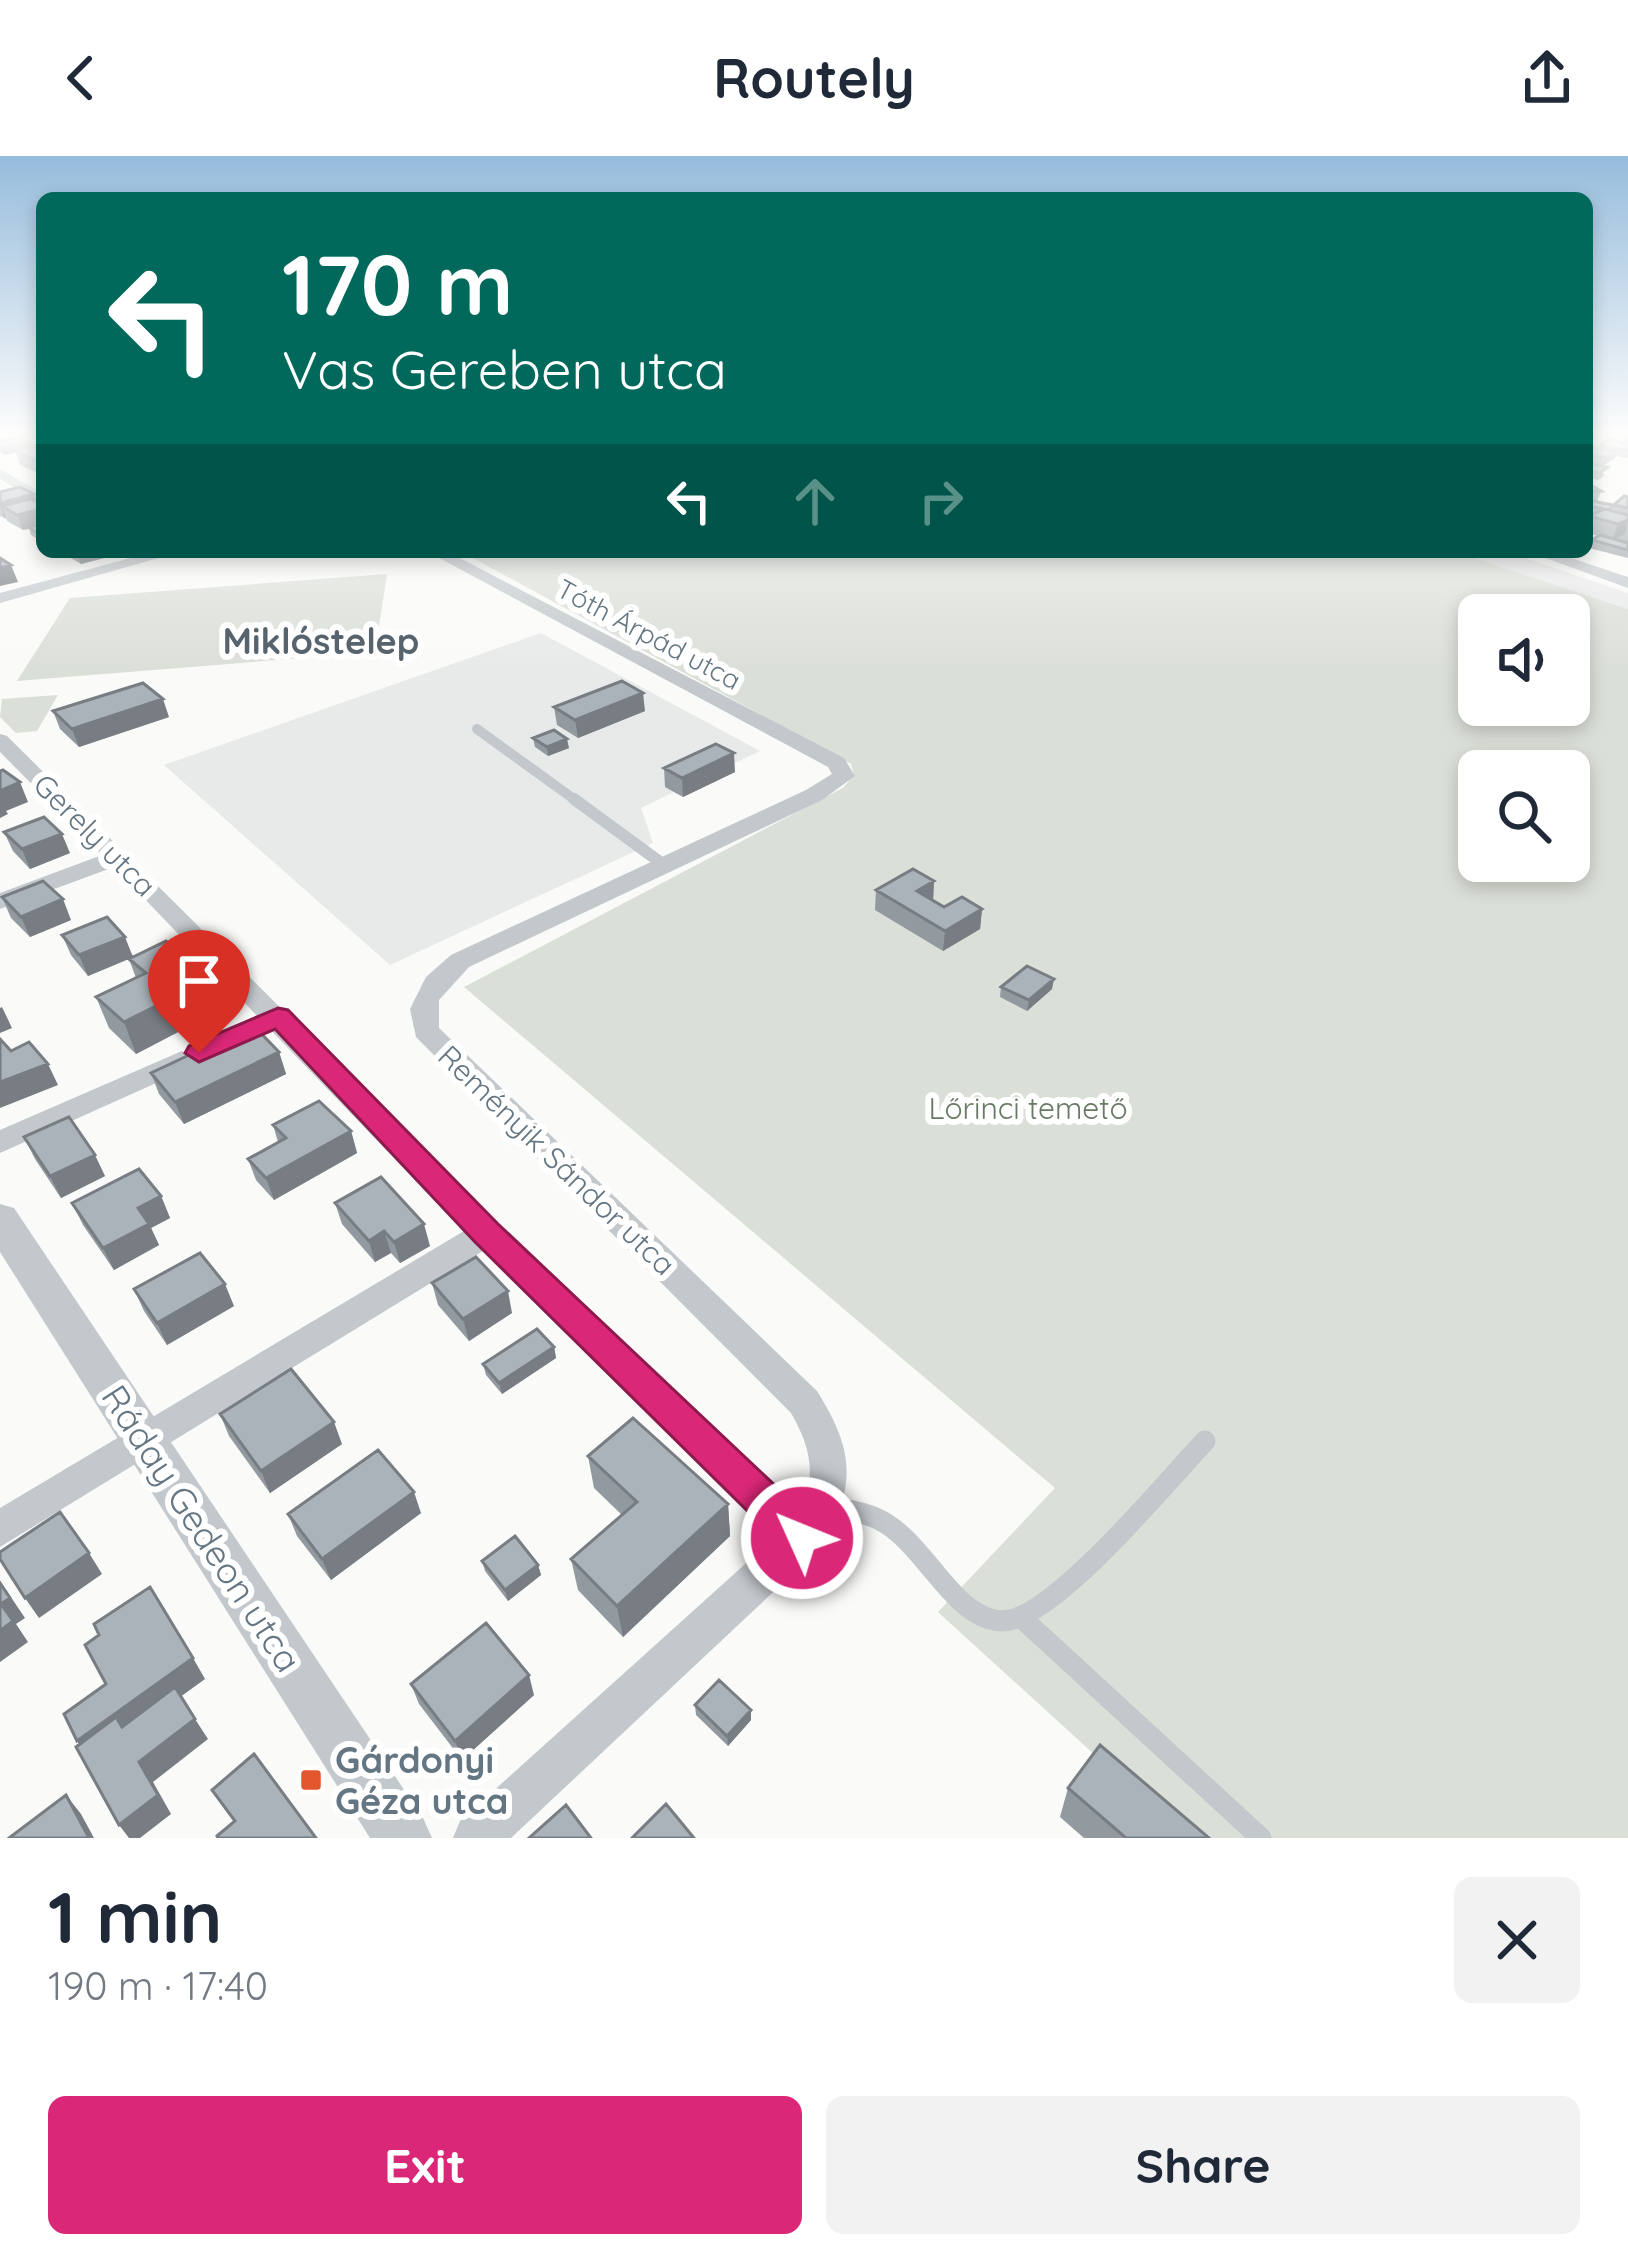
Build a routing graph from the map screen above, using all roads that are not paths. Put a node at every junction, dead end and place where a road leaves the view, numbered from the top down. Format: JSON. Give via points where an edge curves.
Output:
{"nodes":[{"id":1,"x":126,"y":558,"type":"edge"},
{"id":2,"x":453,"y":558,"type":"edge"},
{"id":3,"x":1554,"y":558,"type":"edge"},
{"id":4,"x":1628,"y":584,"type":"edge"},
{"id":5,"x":0,"y":598,"type":"edge"},
{"id":6,"x":477,"y":729,"type":"dead end"},
{"id":7,"x":0,"y":740,"type":"edge"},
{"id":8,"x":836,"y":763,"type":"joint"},
{"id":9,"x":117,"y":858,"type":"junction"},
{"id":10,"x":664,"y":866,"type":"junction"},
{"id":11,"x":0,"y":902,"type":"edge"},
{"id":12,"x":214,"y":1046,"type":"edge"},
{"id":13,"x":0,"y":1142,"type":"edge"},
{"id":14,"x":0,"y":1219,"type":"edge"},
{"id":15,"x":486,"y":1233,"type":"junction"},
{"id":16,"x":145,"y":1441,"type":"junction"},
{"id":17,"x":1204,"y":1441,"type":"dead end"},
{"id":18,"x":814,"y":1523,"type":"junction"},
{"id":19,"x":0,"y":1529,"type":"edge"},
{"id":20,"x":1024,"y":1620,"type":"junction"},
{"id":21,"x":403,"y":1838,"type":"edge"},
{"id":22,"x":477,"y":1838,"type":"edge"},
{"id":23,"x":1261,"y":1838,"type":"edge"}],
"edges":[{"from":1,"to":5,"type":"street"},
{"from":2,"to":8,"type":"street","name":"Tóth Árpád utca"},
{"from":3,"to":4,"type":"street"},
{"from":6,"to":10,"type":"lane"},
{"from":7,"to":9,"type":"street","name":"Gerely utca"},
{"from":8,"to":10,"type":"street","name":"Reményik Sándor utca","via":[[844,776],[835,784]]},
{"from":9,"to":11,"type":"street"},
{"from":9,"to":15,"type":"street","name":"Gerely utca","via":[[268,1022]]},
{"from":10,"to":18,"type":"street","name":"Reményik Sándor utca","via":[[460,962],[431,987],[420,1015],[426,1031],[805,1402],[829,1450]]},
{"from":12,"to":13,"type":"street"},
{"from":14,"to":16,"type":"street","name":"Ráday Gedeon utca"},
{"from":15,"to":16,"type":"street"},
{"from":15,"to":18,"type":"street","name":"Gerely utca"},
{"from":16,"to":19,"type":"street"},
{"from":16,"to":21,"type":"street","name":"Ráday Gedeon utca"},
{"from":17,"to":20,"type":"lane","via":[[1055,1598]]},
{"from":18,"to":20,"type":"lane","via":[[866,1511],[886,1521],[981,1616]]},
{"from":18,"to":22,"type":"street"},
{"from":20,"to":23,"type":"lane"}]}
